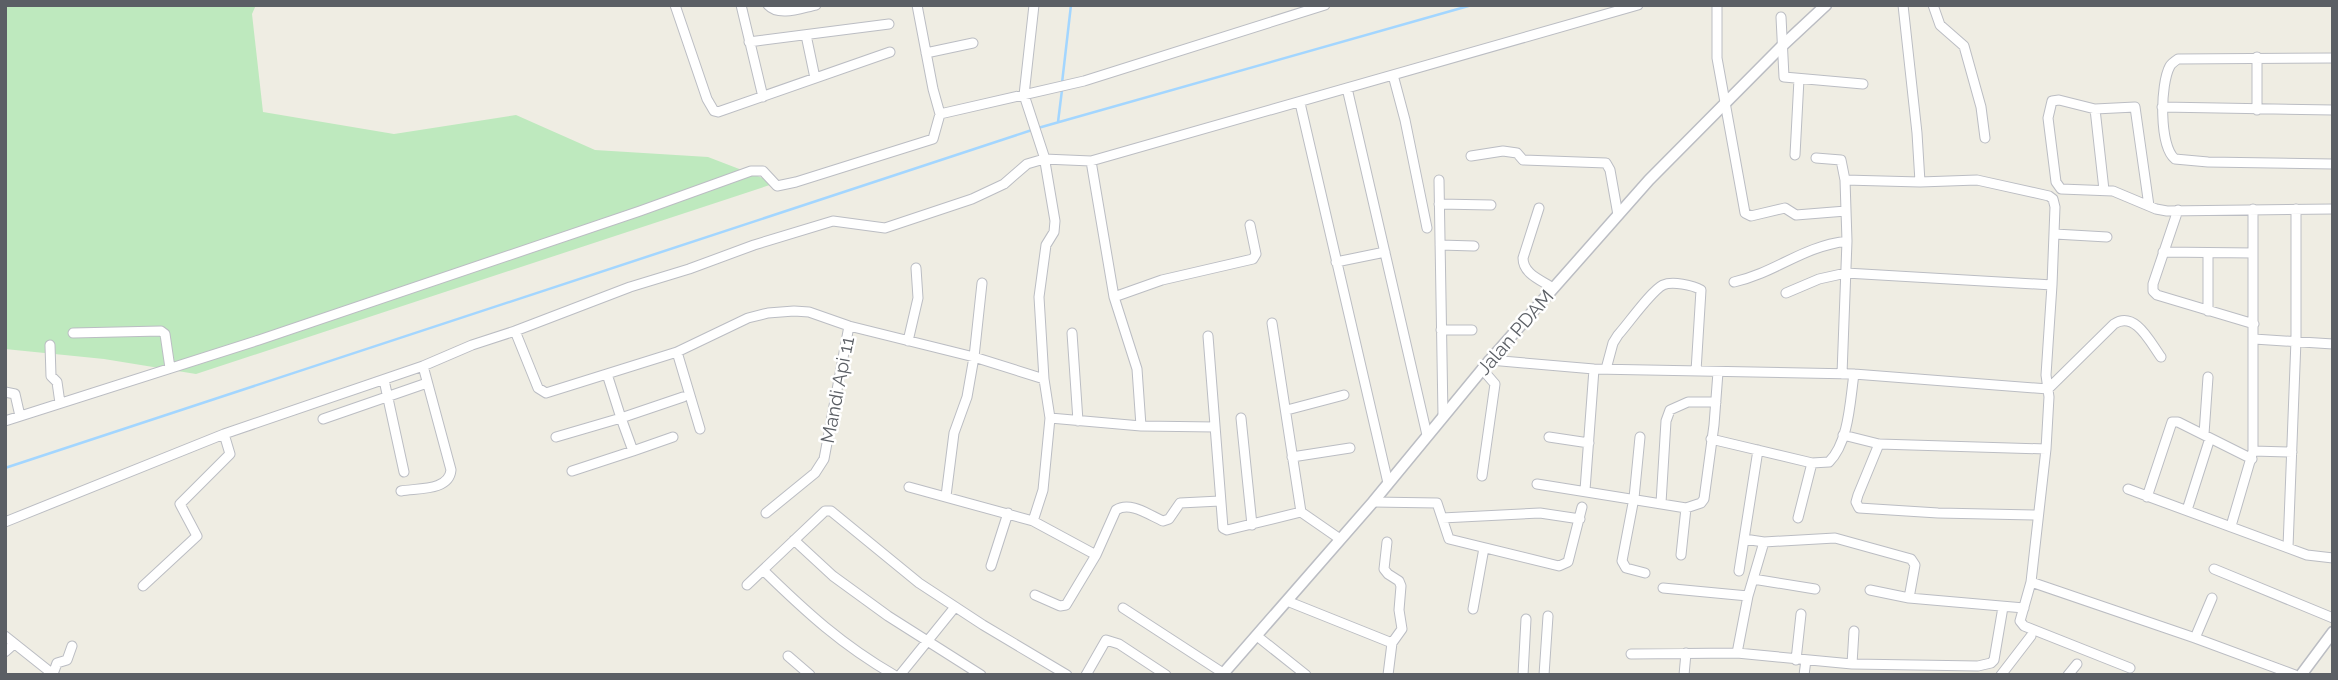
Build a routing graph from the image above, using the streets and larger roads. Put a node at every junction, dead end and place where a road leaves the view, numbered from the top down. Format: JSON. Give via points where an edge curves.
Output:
{"nodes":[{"id":1,"x":675,"y":5,"type":"edge"},
{"id":2,"x":741,"y":5,"type":"edge"},
{"id":3,"x":768,"y":5,"type":"edge"},
{"id":4,"x":816,"y":5,"type":"edge"},
{"id":5,"x":917,"y":5,"type":"edge"},
{"id":6,"x":1034,"y":5,"type":"edge"},
{"id":7,"x":1325,"y":5,"type":"edge"},
{"id":8,"x":1639,"y":5,"type":"edge"},
{"id":9,"x":1717,"y":5,"type":"edge"},
{"id":10,"x":1826,"y":5,"type":"edge"},
{"id":11,"x":1903,"y":5,"type":"edge"},
{"id":12,"x":1933,"y":5,"type":"edge"},
{"id":13,"x":1605,"y":10,"type":"edge"},
{"id":14,"x":1781,"y":17,"type":"dead end"},
{"id":15,"x":889,"y":24,"type":"dead end"},
{"id":16,"x":806,"y":35,"type":"junction"},
{"id":17,"x":749,"y":42,"type":"junction"},
{"id":18,"x":973,"y":43,"type":"dead end"},
{"id":19,"x":1782,"y":46,"type":"junction"},
{"id":20,"x":890,"y":52,"type":"dead end"},
{"id":21,"x":926,"y":53,"type":"junction"},
{"id":22,"x":2257,"y":57,"type":"junction"},
{"id":23,"x":2333,"y":58,"type":"edge"},
{"id":24,"x":1393,"y":75,"type":"junction"},
{"id":25,"x":815,"y":78,"type":"junction"},
{"id":26,"x":1799,"y":79,"type":"junction"},
{"id":27,"x":1863,"y":84,"type":"dead end"},
{"id":28,"x":1347,"y":88,"type":"junction"},
{"id":29,"x":763,"y":97,"type":"junction"},
{"id":30,"x":1026,"y":99,"type":"junction"},
{"id":31,"x":1727,"y":100,"type":"junction"},
{"id":32,"x":1300,"y":103,"type":"junction"},
{"id":33,"x":2162,"y":107,"type":"junction"},
{"id":34,"x":2095,"y":109,"type":"junction"},
{"id":35,"x":2257,"y":110,"type":"junction"},
{"id":36,"x":2333,"y":110,"type":"edge"},
{"id":37,"x":940,"y":114,"type":"junction"},
{"id":38,"x":1985,"y":138,"type":"dead end"},
{"id":39,"x":1795,"y":155,"type":"dead end"},
{"id":40,"x":1471,"y":156,"type":"dead end"},
{"id":41,"x":1044,"y":157,"type":"junction"},
{"id":42,"x":1816,"y":158,"type":"dead end"},
{"id":43,"x":1091,"y":161,"type":"junction"},
{"id":44,"x":2333,"y":164,"type":"edge"},
{"id":45,"x":1439,"y":180,"type":"dead end"},
{"id":46,"x":1844,"y":180,"type":"junction"},
{"id":47,"x":1920,"y":183,"type":"junction"},
{"id":48,"x":2104,"y":190,"type":"junction"},
{"id":49,"x":1439,"y":204,"type":"junction"},
{"id":50,"x":1492,"y":205,"type":"dead end"},
{"id":51,"x":2149,"y":206,"type":"junction"},
{"id":52,"x":1539,"y":208,"type":"dead end"},
{"id":53,"x":2253,"y":209,"type":"junction"},
{"id":54,"x":2295,"y":209,"type":"junction"},
{"id":55,"x":2333,"y":209,"type":"edge"},
{"id":56,"x":2178,"y":210,"type":"junction"},
{"id":57,"x":1846,"y":211,"type":"junction"},
{"id":58,"x":1618,"y":215,"type":"junction"},
{"id":59,"x":1250,"y":225,"type":"dead end"},
{"id":60,"x":1427,"y":228,"type":"dead end"},
{"id":61,"x":2054,"y":234,"type":"junction"},
{"id":62,"x":2107,"y":237,"type":"dead end"},
{"id":63,"x":1847,"y":241,"type":"junction"},
{"id":64,"x":1440,"y":245,"type":"junction"},
{"id":65,"x":1474,"y":246,"type":"dead end"},
{"id":66,"x":1385,"y":252,"type":"junction"},
{"id":67,"x":2164,"y":252,"type":"junction"},
{"id":68,"x":2208,"y":253,"type":"junction"},
{"id":69,"x":2253,"y":253,"type":"junction"},
{"id":70,"x":1336,"y":262,"type":"junction"},
{"id":71,"x":916,"y":268,"type":"dead end"},
{"id":72,"x":1846,"y":273,"type":"junction"},
{"id":73,"x":1734,"y":282,"type":"dead end"},
{"id":74,"x":982,"y":283,"type":"dead end"},
{"id":75,"x":2052,"y":285,"type":"junction"},
{"id":76,"x":1553,"y":288,"type":"junction"},
{"id":77,"x":1786,"y":293,"type":"dead end"},
{"id":78,"x":1114,"y":297,"type":"junction"},
{"id":79,"x":2208,"y":311,"type":"junction"},
{"id":80,"x":1272,"y":323,"type":"dead end"},
{"id":81,"x":2254,"y":324,"type":"junction"},
{"id":82,"x":849,"y":326,"type":"junction"},
{"id":83,"x":1441,"y":330,"type":"junction"},
{"id":84,"x":1472,"y":330,"type":"dead end"},
{"id":85,"x":511,"y":332,"type":"junction"},
{"id":86,"x":1073,"y":332,"type":"dead end"},
{"id":87,"x":73,"y":333,"type":"dead end"},
{"id":88,"x":1208,"y":337,"type":"dead end"},
{"id":89,"x":2254,"y":339,"type":"junction"},
{"id":90,"x":2296,"y":340,"type":"junction"},
{"id":91,"x":908,"y":341,"type":"junction"},
{"id":92,"x":2333,"y":344,"type":"edge"},
{"id":93,"x":50,"y":345,"type":"dead end"},
{"id":94,"x":677,"y":352,"type":"junction"},
{"id":95,"x":974,"y":358,"type":"junction"},
{"id":96,"x":2161,"y":358,"type":"dead end"},
{"id":97,"x":1486,"y":364,"type":"junction"},
{"id":98,"x":423,"y":366,"type":"junction"},
{"id":99,"x":170,"y":368,"type":"junction"},
{"id":100,"x":1594,"y":369,"type":"junction"},
{"id":101,"x":1606,"y":369,"type":"junction"},
{"id":102,"x":1696,"y":371,"type":"junction"},
{"id":103,"x":1718,"y":372,"type":"junction"},
{"id":104,"x":607,"y":374,"type":"junction"},
{"id":105,"x":1842,"y":374,"type":"junction"},
{"id":106,"x":1854,"y":374,"type":"junction"},
{"id":107,"x":2208,"y":377,"type":"dead end"},
{"id":108,"x":1044,"y":379,"type":"junction"},
{"id":109,"x":384,"y":380,"type":"junction"},
{"id":110,"x":427,"y":383,"type":"junction"},
{"id":111,"x":2048,"y":389,"type":"junction"},
{"id":112,"x":5,"y":391,"type":"edge"},
{"id":113,"x":1344,"y":395,"type":"dead end"},
{"id":114,"x":386,"y":396,"type":"junction"},
{"id":115,"x":683,"y":397,"type":"dead end"},
{"id":116,"x":1716,"y":402,"type":"junction"},
{"id":117,"x":60,"y":403,"type":"junction"},
{"id":118,"x":1287,"y":410,"type":"junction"},
{"id":119,"x":20,"y":416,"type":"junction"},
{"id":120,"x":1443,"y":416,"type":"junction"},
{"id":121,"x":621,"y":418,"type":"junction"},
{"id":122,"x":1050,"y":418,"type":"junction"},
{"id":123,"x":1241,"y":418,"type":"dead end"},
{"id":124,"x":323,"y":419,"type":"dead end"},
{"id":125,"x":5,"y":421,"type":"edge"},
{"id":126,"x":1078,"y":421,"type":"junction"},
{"id":127,"x":1141,"y":426,"type":"junction"},
{"id":128,"x":1215,"y":427,"type":"junction"},
{"id":129,"x":700,"y":429,"type":"dead end"},
{"id":130,"x":224,"y":434,"type":"junction"},
{"id":131,"x":1427,"y":435,"type":"junction"},
{"id":132,"x":1843,"y":435,"type":"junction"},
{"id":133,"x":2207,"y":436,"type":"junction"},
{"id":134,"x":556,"y":437,"type":"dead end"},
{"id":135,"x":673,"y":437,"type":"dead end"},
{"id":136,"x":1549,"y":437,"type":"dead end"},
{"id":137,"x":1640,"y":437,"type":"dead end"},
{"id":138,"x":1711,"y":439,"type":"junction"},
{"id":139,"x":1589,"y":443,"type":"junction"},
{"id":140,"x":1879,"y":444,"type":"junction"},
{"id":141,"x":1350,"y":448,"type":"dead end"},
{"id":142,"x":2046,"y":449,"type":"junction"},
{"id":143,"x":1758,"y":450,"type":"junction"},
{"id":144,"x":633,"y":451,"type":"junction"},
{"id":145,"x":2292,"y":452,"type":"junction"},
{"id":146,"x":2253,"y":455,"type":"junction"},
{"id":147,"x":1292,"y":457,"type":"junction"},
{"id":148,"x":1812,"y":463,"type":"junction"},
{"id":149,"x":572,"y":471,"type":"dead end"},
{"id":150,"x":404,"y":472,"type":"dead end"},
{"id":151,"x":1482,"y":476,"type":"dead end"},
{"id":152,"x":1388,"y":483,"type":"junction"},
{"id":153,"x":1537,"y":484,"type":"dead end"},
{"id":154,"x":909,"y":487,"type":"dead end"},
{"id":155,"x":2128,"y":489,"type":"dead end"},
{"id":156,"x":401,"y":491,"type":"dead end"},
{"id":157,"x":1585,"y":491,"type":"junction"},
{"id":158,"x":946,"y":496,"type":"junction"},
{"id":159,"x":2147,"y":497,"type":"junction"},
{"id":160,"x":1634,"y":498,"type":"junction"},
{"id":161,"x":1220,"y":501,"type":"junction"},
{"id":162,"x":1373,"y":502,"type":"junction"},
{"id":163,"x":1661,"y":503,"type":"junction"},
{"id":164,"x":1582,"y":507,"type":"dead end"},
{"id":165,"x":1686,"y":508,"type":"junction"},
{"id":166,"x":2186,"y":510,"type":"junction"},
{"id":167,"x":1301,"y":512,"type":"junction"},
{"id":168,"x":766,"y":513,"type":"dead end"},
{"id":169,"x":1008,"y":513,"type":"junction"},
{"id":170,"x":2038,"y":515,"type":"junction"},
{"id":171,"x":1442,"y":518,"type":"junction"},
{"id":172,"x":1798,"y":518,"type":"dead end"},
{"id":173,"x":1580,"y":519,"type":"junction"},
{"id":174,"x":1033,"y":521,"type":"junction"},
{"id":175,"x":5,"y":522,"type":"edge"},
{"id":176,"x":1252,"y":525,"type":"junction"},
{"id":177,"x":2231,"y":526,"type":"junction"},
{"id":178,"x":1340,"y":539,"type":"junction"},
{"id":179,"x":1744,"y":539,"type":"junction"},
{"id":180,"x":794,"y":540,"type":"junction"},
{"id":181,"x":1387,"y":542,"type":"dead end"},
{"id":182,"x":1764,"y":542,"type":"junction"},
{"id":183,"x":2288,"y":547,"type":"junction"},
{"id":184,"x":1484,"y":548,"type":"junction"},
{"id":185,"x":1096,"y":555,"type":"junction"},
{"id":186,"x":1681,"y":555,"type":"dead end"},
{"id":187,"x":2333,"y":558,"type":"edge"},
{"id":188,"x":991,"y":566,"type":"dead end"},
{"id":189,"x":2214,"y":569,"type":"dead end"},
{"id":190,"x":763,"y":570,"type":"junction"},
{"id":191,"x":1740,"y":571,"type":"dead end"},
{"id":192,"x":1645,"y":573,"type":"dead end"},
{"id":193,"x":1753,"y":579,"type":"junction"},
{"id":194,"x":2031,"y":582,"type":"junction"},
{"id":195,"x":747,"y":585,"type":"dead end"},
{"id":196,"x":143,"y":586,"type":"dead end"},
{"id":197,"x":1663,"y":588,"type":"dead end"},
{"id":198,"x":1815,"y":589,"type":"dead end"},
{"id":199,"x":1870,"y":590,"type":"dead end"},
{"id":200,"x":1035,"y":595,"type":"dead end"},
{"id":201,"x":1748,"y":596,"type":"junction"},
{"id":202,"x":1909,"y":598,"type":"junction"},
{"id":203,"x":2212,"y":598,"type":"dead end"},
{"id":204,"x":1287,"y":601,"type":"junction"},
{"id":205,"x":955,"y":607,"type":"junction"},
{"id":206,"x":2003,"y":607,"type":"junction"},
{"id":207,"x":1123,"y":608,"type":"dead end"},
{"id":208,"x":2024,"y":608,"type":"junction"},
{"id":209,"x":1473,"y":610,"type":"dead end"},
{"id":210,"x":1801,"y":614,"type":"dead end"},
{"id":211,"x":1548,"y":617,"type":"dead end"},
{"id":212,"x":2333,"y":618,"type":"edge"},
{"id":213,"x":1527,"y":619,"type":"dead end"},
{"id":214,"x":1854,"y":631,"type":"dead end"},
{"id":215,"x":2333,"y":632,"type":"edge"},
{"id":216,"x":1257,"y":635,"type":"junction"},
{"id":217,"x":5,"y":636,"type":"edge"},
{"id":218,"x":2031,"y":636,"type":"dead end"},
{"id":219,"x":2195,"y":638,"type":"junction"},
{"id":220,"x":929,"y":641,"type":"junction"},
{"id":221,"x":1392,"y":643,"type":"junction"},
{"id":222,"x":14,"y":644,"type":"junction"},
{"id":223,"x":72,"y":646,"type":"dead end"},
{"id":224,"x":2328,"y":648,"type":"edge"},
{"id":225,"x":5,"y":652,"type":"edge"},
{"id":226,"x":1686,"y":653,"type":"junction"},
{"id":227,"x":1737,"y":653,"type":"junction"},
{"id":228,"x":1631,"y":654,"type":"dead end"},
{"id":229,"x":788,"y":656,"type":"dead end"},
{"id":230,"x":1801,"y":660,"type":"junction"},
{"id":231,"x":1852,"y":664,"type":"junction"},
{"id":232,"x":2077,"y":664,"type":"dead end"},
{"id":233,"x":2130,"y":668,"type":"dead end"},
{"id":234,"x":1919,"y":670,"type":"edge"},
{"id":235,"x":48,"y":671,"type":"edge"},
{"id":236,"x":1222,"y":674,"type":"edge"},
{"id":237,"x":1305,"y":674,"type":"edge"},
{"id":238,"x":810,"y":675,"type":"edge"},
{"id":239,"x":894,"y":675,"type":"edge"},
{"id":240,"x":900,"y":675,"type":"edge"},
{"id":241,"x":981,"y":675,"type":"edge"},
{"id":242,"x":1067,"y":675,"type":"edge"},
{"id":243,"x":1086,"y":675,"type":"edge"},
{"id":244,"x":1166,"y":675,"type":"edge"},
{"id":245,"x":1388,"y":675,"type":"edge"},
{"id":246,"x":1522,"y":675,"type":"edge"},
{"id":247,"x":1544,"y":675,"type":"edge"},
{"id":248,"x":1684,"y":675,"type":"edge"},
{"id":249,"x":1804,"y":675,"type":"edge"},
{"id":250,"x":2001,"y":675,"type":"edge"},
{"id":251,"x":2068,"y":675,"type":"edge"},
{"id":252,"x":2295,"y":675,"type":"edge"},
{"id":253,"x":2301,"y":675,"type":"edge"}],
"edges":[{"from":1,"to":29,"type":"street","via":[[714,111]]},
{"from":2,"to":17,"type":"street"},
{"from":3,"to":4,"type":"street","via":[[778,12]]},
{"from":5,"to":21,"type":"street"},
{"from":6,"to":30,"type":"street"},
{"from":7,"to":30,"type":"street"},
{"from":8,"to":13,"type":"street"},
{"from":9,"to":31,"type":"street","via":[[1717,58]]},
{"from":10,"to":19,"type":"street","name":"Jalan PDAM"},
{"from":11,"to":47,"type":"street"},
{"from":12,"to":38,"type":"street","via":[[1940,25],[1964,46]]},
{"from":13,"to":24,"type":"street"},
{"from":14,"to":19,"type":"street"},
{"from":15,"to":16,"type":"street"},
{"from":16,"to":17,"type":"street"},
{"from":16,"to":25,"type":"street"},
{"from":17,"to":29,"type":"street"},
{"from":18,"to":21,"type":"street"},
{"from":19,"to":26,"type":"street","via":[[1783,76]]},
{"from":19,"to":31,"type":"street","name":"Jalan PDAM"},
{"from":20,"to":25,"type":"street"},
{"from":21,"to":37,"type":"street"},
{"from":22,"to":23,"type":"street"},
{"from":22,"to":33,"type":"street","via":[[2178,59],[2169,68]]},
{"from":22,"to":35,"type":"street"},
{"from":24,"to":28,"type":"street"},
{"from":24,"to":60,"type":"street"},
{"from":25,"to":29,"type":"street"},
{"from":26,"to":27,"type":"street"},
{"from":26,"to":39,"type":"street"},
{"from":28,"to":32,"type":"street"},
{"from":28,"to":66,"type":"street"},
{"from":30,"to":37,"type":"street"},
{"from":30,"to":41,"type":"street"},
{"from":31,"to":57,"type":"street","via":[[1746,215],[1785,208],[1796,215]]},
{"from":31,"to":58,"type":"street","name":"Jalan PDAM"},
{"from":32,"to":43,"type":"street"},
{"from":32,"to":70,"type":"street"},
{"from":33,"to":35,"type":"street"},
{"from":33,"to":44,"type":"street","via":[[2165,139],[2175,159]]},
{"from":34,"to":48,"type":"street"},
{"from":34,"to":48,"type":"street","via":[[2054,100],[2049,122],[2060,188]]},
{"from":34,"to":51,"type":"street","via":[[2136,108]]},
{"from":35,"to":36,"type":"street"},
{"from":37,"to":99,"type":"street","via":[[933,139],[781,186],[762,171],[751,171]]},
{"from":40,"to":58,"type":"street","via":[[1503,151],[1517,153],[1523,160],[1606,163]]},
{"from":41,"to":43,"type":"street"},
{"from":41,"to":85,"type":"street","via":[[1004,184],[948,208],[885,228],[833,222],[630,287]]},
{"from":41,"to":108,"type":"street","via":[[1055,220],[1046,245],[1039,297]]},
{"from":42,"to":46,"type":"street","via":[[1841,160]]},
{"from":43,"to":78,"type":"street"},
{"from":45,"to":49,"type":"street"},
{"from":46,"to":47,"type":"street"},
{"from":46,"to":57,"type":"street"},
{"from":47,"to":61,"type":"street","via":[[1977,180],[2042,193],[2055,202]]},
{"from":48,"to":51,"type":"street"},
{"from":49,"to":50,"type":"street"},
{"from":49,"to":64,"type":"street"},
{"from":51,"to":56,"type":"street"},
{"from":52,"to":76,"type":"street","via":[[1523,266]]},
{"from":53,"to":54,"type":"street"},
{"from":53,"to":56,"type":"street"},
{"from":53,"to":69,"type":"street"},
{"from":54,"to":55,"type":"street"},
{"from":54,"to":90,"type":"street"},
{"from":56,"to":67,"type":"street"},
{"from":57,"to":63,"type":"street"},
{"from":58,"to":76,"type":"street","name":"Jalan PDAM"},
{"from":59,"to":78,"type":"street","via":[[1256,254],[1253,260]]},
{"from":61,"to":62,"type":"street"},
{"from":61,"to":75,"type":"street"},
{"from":63,"to":72,"type":"street"},
{"from":63,"to":73,"type":"street","via":[[1808,249],[1770,272]]},
{"from":64,"to":65,"type":"street"},
{"from":64,"to":83,"type":"street"},
{"from":66,"to":70,"type":"street"},
{"from":66,"to":131,"type":"street"},
{"from":67,"to":68,"type":"street"},
{"from":67,"to":79,"type":"street","via":[[2152,284],[2155,293]]},
{"from":68,"to":69,"type":"street"},
{"from":68,"to":79,"type":"street"},
{"from":69,"to":81,"type":"street"},
{"from":70,"to":152,"type":"street"},
{"from":71,"to":91,"type":"street","via":[[918,298]]},
{"from":72,"to":75,"type":"street"},
{"from":72,"to":77,"type":"street"},
{"from":72,"to":105,"type":"street"},
{"from":74,"to":95,"type":"street"},
{"from":75,"to":111,"type":"street"},
{"from":76,"to":97,"type":"street","name":"Jalan PDAM"},
{"from":78,"to":127,"type":"street","via":[[1137,369]]},
{"from":79,"to":81,"type":"street"},
{"from":80,"to":118,"type":"street"},
{"from":81,"to":89,"type":"street"},
{"from":82,"to":91,"type":"street"},
{"from":82,"to":94,"type":"street","via":[[810,312],[768,313]]},
{"from":82,"to":168,"type":"street","name":"Mandi Api 11","via":[[824,459],[816,473]]},
{"from":83,"to":84,"type":"street"},
{"from":83,"to":120,"type":"street"},
{"from":85,"to":98,"type":"street"},
{"from":85,"to":104,"type":"street","via":[[542,392]]},
{"from":86,"to":126,"type":"street"},
{"from":87,"to":99,"type":"street","via":[[160,331]]},
{"from":88,"to":128,"type":"street"},
{"from":89,"to":90,"type":"street"},
{"from":89,"to":146,"type":"street"},
{"from":90,"to":92,"type":"street"},
{"from":90,"to":145,"type":"street"},
{"from":91,"to":95,"type":"street"},
{"from":93,"to":117,"type":"street","via":[[51,376],[57,382]]},
{"from":94,"to":104,"type":"street"},
{"from":94,"to":129,"type":"street"},
{"from":95,"to":108,"type":"street"},
{"from":95,"to":158,"type":"street","via":[[954,433]]},
{"from":96,"to":111,"type":"street","via":[[2132,321],[2122,320]]},
{"from":97,"to":100,"type":"street"},
{"from":97,"to":120,"type":"street","name":"Jalan PDAM"},
{"from":97,"to":151,"type":"street","via":[[1495,384]]},
{"from":98,"to":109,"type":"street"},
{"from":98,"to":110,"type":"street"},
{"from":99,"to":117,"type":"street"},
{"from":100,"to":101,"type":"street"},
{"from":100,"to":139,"type":"street"},
{"from":101,"to":102,"type":"street"},
{"from":101,"to":102,"type":"street","via":[[1618,335],[1659,288],[1670,283],[1701,290]]},
{"from":102,"to":103,"type":"street"},
{"from":103,"to":105,"type":"street"},
{"from":103,"to":116,"type":"street"},
{"from":104,"to":121,"type":"street"},
{"from":105,"to":106,"type":"street"},
{"from":106,"to":111,"type":"street"},
{"from":106,"to":132,"type":"street"},
{"from":107,"to":133,"type":"street"},
{"from":108,"to":122,"type":"street"},
{"from":109,"to":114,"type":"street"},
{"from":109,"to":130,"type":"street"},
{"from":110,"to":114,"type":"street"},
{"from":110,"to":156,"type":"street","via":[[450,476],[443,484]]},
{"from":111,"to":142,"type":"street"},
{"from":112,"to":119,"type":"street","via":[[15,394]]},
{"from":113,"to":118,"type":"street"},
{"from":114,"to":124,"type":"street"},
{"from":114,"to":150,"type":"street"},
{"from":115,"to":121,"type":"street"},
{"from":116,"to":138,"type":"street"},
{"from":116,"to":163,"type":"street","via":[[1688,402],[1670,411]]},
{"from":117,"to":119,"type":"street"},
{"from":118,"to":147,"type":"street"},
{"from":119,"to":125,"type":"street"},
{"from":120,"to":131,"type":"street","name":"Jalan PDAM"},
{"from":121,"to":134,"type":"street"},
{"from":121,"to":144,"type":"street"},
{"from":122,"to":126,"type":"street"},
{"from":122,"to":174,"type":"street","via":[[1043,490]]},
{"from":123,"to":176,"type":"street"},
{"from":126,"to":127,"type":"street"},
{"from":127,"to":128,"type":"street"},
{"from":128,"to":161,"type":"street"},
{"from":130,"to":175,"type":"street"},
{"from":130,"to":196,"type":"street","via":[[230,454],[180,504],[197,536]]},
{"from":131,"to":152,"type":"street","name":"Jalan PDAM"},
{"from":132,"to":140,"type":"street"},
{"from":132,"to":148,"type":"street","via":[[1829,462]]},
{"from":133,"to":146,"type":"street"},
{"from":133,"to":159,"type":"street","via":[[2171,422]]},
{"from":133,"to":166,"type":"street"},
{"from":135,"to":144,"type":"street"},
{"from":136,"to":139,"type":"street"},
{"from":137,"to":160,"type":"street"},
{"from":138,"to":143,"type":"street"},
{"from":138,"to":165,"type":"street","via":[[1704,499]]},
{"from":139,"to":157,"type":"street"},
{"from":140,"to":142,"type":"street"},
{"from":140,"to":170,"type":"street","via":[[1857,495],[1859,508]]},
{"from":141,"to":147,"type":"street"},
{"from":142,"to":170,"type":"street"},
{"from":143,"to":148,"type":"street"},
{"from":143,"to":179,"type":"street"},
{"from":144,"to":149,"type":"street"},
{"from":145,"to":146,"type":"street"},
{"from":145,"to":183,"type":"street"},
{"from":146,"to":177,"type":"street"},
{"from":147,"to":167,"type":"street"},
{"from":148,"to":172,"type":"street"},
{"from":152,"to":162,"type":"street","name":"Jalan PDAM"},
{"from":153,"to":157,"type":"street"},
{"from":154,"to":158,"type":"street"},
{"from":155,"to":159,"type":"street"},
{"from":157,"to":160,"type":"street"},
{"from":158,"to":169,"type":"street"},
{"from":159,"to":166,"type":"street"},
{"from":160,"to":163,"type":"street"},
{"from":160,"to":192,"type":"street","via":[[1622,563]]},
{"from":161,"to":176,"type":"street","via":[[1225,529]]},
{"from":161,"to":185,"type":"street","via":[[1180,503],[1163,521],[1130,506],[1119,507]]},
{"from":162,"to":171,"type":"street","via":[[1436,503]]},
{"from":162,"to":178,"type":"street","name":"Jalan PDAM"},
{"from":163,"to":165,"type":"street"},
{"from":164,"to":173,"type":"street"},
{"from":165,"to":186,"type":"street"},
{"from":166,"to":177,"type":"street"},
{"from":167,"to":176,"type":"street"},
{"from":167,"to":178,"type":"street"},
{"from":169,"to":174,"type":"street"},
{"from":169,"to":188,"type":"street"},
{"from":170,"to":194,"type":"street"},
{"from":171,"to":173,"type":"street","via":[[1540,513]]},
{"from":171,"to":184,"type":"street","via":[[1449,539]]},
{"from":173,"to":184,"type":"street","via":[[1564,566]]},
{"from":174,"to":185,"type":"street"},
{"from":177,"to":183,"type":"street"},
{"from":178,"to":204,"type":"street","name":"Jalan PDAM"},
{"from":179,"to":182,"type":"street"},
{"from":179,"to":191,"type":"street"},
{"from":180,"to":190,"type":"street"},
{"from":180,"to":205,"type":"street","via":[[831,511]]},
{"from":180,"to":220,"type":"street","via":[[833,576]]},
{"from":181,"to":221,"type":"street","via":[[1385,572],[1401,586],[1402,629]]},
{"from":182,"to":193,"type":"street"},
{"from":182,"to":202,"type":"street","via":[[1835,538],[1911,559],[1914,569]]},
{"from":183,"to":187,"type":"street"},
{"from":184,"to":209,"type":"street"},
{"from":185,"to":200,"type":"street","via":[[1066,605]]},
{"from":189,"to":212,"type":"street"},
{"from":190,"to":195,"type":"street"},
{"from":190,"to":239,"type":"street","via":[[813,619]]},
{"from":193,"to":198,"type":"street"},
{"from":193,"to":201,"type":"street"},
{"from":194,"to":208,"type":"street"},
{"from":194,"to":219,"type":"street"},
{"from":197,"to":201,"type":"street"},
{"from":199,"to":202,"type":"street"},
{"from":201,"to":227,"type":"street"},
{"from":202,"to":206,"type":"street"},
{"from":203,"to":219,"type":"street"},
{"from":204,"to":216,"type":"street","name":"Jalan PDAM"},
{"from":204,"to":221,"type":"street"},
{"from":205,"to":220,"type":"street"},
{"from":205,"to":242,"type":"street"},
{"from":206,"to":208,"type":"street"},
{"from":206,"to":234,"type":"street","via":[[1991,663]]},
{"from":207,"to":236,"type":"street"},
{"from":208,"to":233,"type":"street","via":[[2020,619],[2024,625]]},
{"from":210,"to":230,"type":"street"},
{"from":211,"to":247,"type":"street"},
{"from":213,"to":246,"type":"street"},
{"from":214,"to":231,"type":"street"},
{"from":215,"to":224,"type":"street"},
{"from":216,"to":236,"type":"street","name":"Jalan PDAM"},
{"from":216,"to":237,"type":"street"},
{"from":217,"to":222,"type":"street"},
{"from":218,"to":250,"type":"street"},
{"from":219,"to":252,"type":"street"},
{"from":220,"to":240,"type":"street"},
{"from":220,"to":241,"type":"street"},
{"from":221,"to":245,"type":"street"},
{"from":222,"to":225,"type":"street"},
{"from":222,"to":235,"type":"street"},
{"from":223,"to":235,"type":"street","via":[[67,660]]},
{"from":224,"to":253,"type":"street"},
{"from":226,"to":227,"type":"street"},
{"from":226,"to":228,"type":"street"},
{"from":226,"to":248,"type":"street"},
{"from":227,"to":230,"type":"street"},
{"from":229,"to":238,"type":"street"},
{"from":230,"to":231,"type":"street"},
{"from":230,"to":249,"type":"street"},
{"from":231,"to":234,"type":"street"},
{"from":232,"to":251,"type":"street"},
{"from":243,"to":244,"type":"street","via":[[1107,640]]}]}
